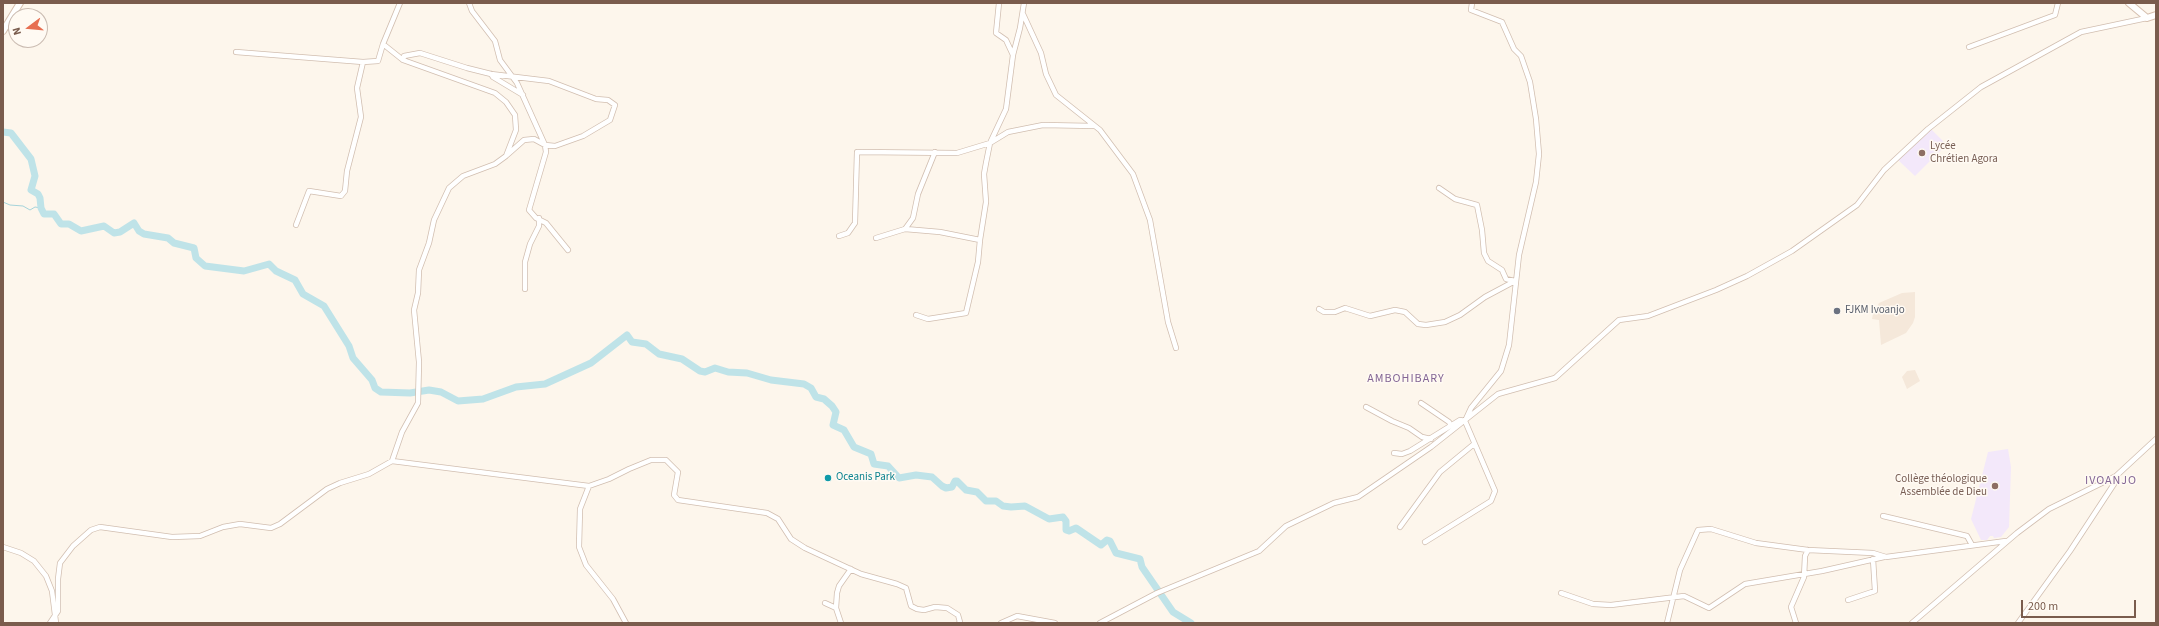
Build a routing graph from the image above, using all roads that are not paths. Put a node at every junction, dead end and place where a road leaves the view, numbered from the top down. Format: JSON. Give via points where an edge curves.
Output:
{"nodes":[{"id":1,"x":20,"y":3,"type":"edge"},
{"id":2,"x":400,"y":3,"type":"edge"},
{"id":3,"x":469,"y":3,"type":"edge"},
{"id":4,"x":999,"y":3,"type":"edge"},
{"id":5,"x":1024,"y":3,"type":"edge"},
{"id":6,"x":1472,"y":3,"type":"edge"},
{"id":7,"x":2058,"y":3,"type":"edge"},
{"id":8,"x":2129,"y":3,"type":"edge"},
{"id":9,"x":1023,"y":14,"type":"junction"},
{"id":10,"x":2156,"y":15,"type":"edge"},
{"id":11,"x":2147,"y":18,"type":"junction"},
{"id":12,"x":3,"y":31,"type":"edge"},
{"id":13,"x":383,"y":44,"type":"junction"},
{"id":14,"x":1969,"y":47,"type":"dead end"},
{"id":15,"x":236,"y":52,"type":"dead end"},
{"id":16,"x":1013,"y":55,"type":"junction"},
{"id":17,"x":403,"y":60,"type":"junction"},
{"id":18,"x":363,"y":62,"type":"junction"},
{"id":19,"x":492,"y":74,"type":"junction"},
{"id":20,"x":511,"y":75,"type":"junction"},
{"id":21,"x":523,"y":96,"type":"junction"},
{"id":22,"x":1094,"y":126,"type":"junction"},
{"id":23,"x":990,"y":143,"type":"junction"},
{"id":24,"x":545,"y":145,"type":"junction"},
{"id":25,"x":935,"y":152,"type":"junction"},
{"id":26,"x":506,"y":156,"type":"junction"},
{"id":27,"x":1439,"y":188,"type":"dead end"},
{"id":28,"x":539,"y":218,"type":"junction"},
{"id":29,"x":296,"y":225,"type":"dead end"},
{"id":30,"x":905,"y":229,"type":"junction"},
{"id":31,"x":839,"y":236,"type":"dead end"},
{"id":32,"x":876,"y":238,"type":"dead end"},
{"id":33,"x":980,"y":240,"type":"junction"},
{"id":34,"x":568,"y":250,"type":"dead end"},
{"id":35,"x":1516,"y":281,"type":"junction"},
{"id":36,"x":525,"y":289,"type":"dead end"},
{"id":37,"x":1319,"y":309,"type":"dead end"},
{"id":38,"x":916,"y":315,"type":"dead end"},
{"id":39,"x":1176,"y":348,"type":"dead end"},
{"id":40,"x":1421,"y":403,"type":"dead end"},
{"id":41,"x":1366,"y":408,"type":"dead end"},
{"id":42,"x":1465,"y":421,"type":"junction"},
{"id":43,"x":1450,"y":426,"type":"junction"},
{"id":44,"x":1431,"y":439,"type":"junction"},
{"id":45,"x":2156,"y":439,"type":"edge"},
{"id":46,"x":1474,"y":444,"type":"junction"},
{"id":47,"x":1394,"y":453,"type":"dead end"},
{"id":48,"x":392,"y":461,"type":"junction"},
{"id":49,"x":2116,"y":476,"type":"junction"},
{"id":50,"x":589,"y":486,"type":"junction"},
{"id":51,"x":1883,"y":516,"type":"dead end"},
{"id":52,"x":1400,"y":527,"type":"dead end"},
{"id":53,"x":2006,"y":541,"type":"junction"},
{"id":54,"x":1425,"y":542,"type":"dead end"},
{"id":55,"x":1972,"y":544,"type":"junction"},
{"id":56,"x":3,"y":547,"type":"edge"},
{"id":57,"x":1808,"y":550,"type":"junction"},
{"id":58,"x":1886,"y":557,"type":"junction"},
{"id":59,"x":1873,"y":558,"type":"junction"},
{"id":60,"x":851,"y":569,"type":"junction"},
{"id":61,"x":1804,"y":574,"type":"junction"},
{"id":62,"x":1561,"y":592,"type":"dead end"},
{"id":63,"x":1671,"y":598,"type":"junction"},
{"id":64,"x":1848,"y":600,"type":"dead end"},
{"id":65,"x":825,"y":603,"type":"dead end"},
{"id":66,"x":836,"y":608,"type":"junction"},
{"id":67,"x":55,"y":616,"type":"junction"},
{"id":68,"x":50,"y":623,"type":"edge"},
{"id":69,"x":56,"y":623,"type":"edge"},
{"id":70,"x":626,"y":623,"type":"edge"},
{"id":71,"x":841,"y":623,"type":"edge"},
{"id":72,"x":959,"y":623,"type":"edge"},
{"id":73,"x":1001,"y":623,"type":"edge"},
{"id":74,"x":1055,"y":623,"type":"edge"},
{"id":75,"x":1100,"y":623,"type":"edge"},
{"id":76,"x":1667,"y":623,"type":"edge"},
{"id":77,"x":1796,"y":623,"type":"edge"},
{"id":78,"x":1912,"y":623,"type":"edge"},
{"id":79,"x":2018,"y":623,"type":"edge"}],
"edges":[{"from":1,"to":12,"type":"street"},
{"from":2,"to":13,"type":"street"},
{"from":3,"to":20,"type":"street","via":[[472,11],[495,41],[500,60]]},
{"from":4,"to":16,"type":"street","via":[[996,33],[1006,40]]},
{"from":5,"to":9,"type":"street"},
{"from":6,"to":35,"type":"street","via":[[1471,10],[1502,22],[1514,49],[1521,56],[1530,82],[1536,118],[1539,154],[1536,182],[1519,255]]},
{"from":7,"to":14,"type":"street","via":[[2055,15]]},
{"from":8,"to":11,"type":"street"},
{"from":9,"to":16,"type":"street"},
{"from":9,"to":22,"type":"street","via":[[1056,95]]},
{"from":10,"to":11,"type":"street"},
{"from":11,"to":42,"type":"street","via":[[2080,32],[1981,87],[1928,129],[1884,170],[1857,205],[1792,251],[1716,290],[1648,316],[1618,320],[1555,378],[1498,394]]},
{"from":13,"to":17,"type":"street"},
{"from":13,"to":18,"type":"street","via":[[378,61]]},
{"from":15,"to":18,"type":"street"},
{"from":16,"to":23,"type":"street","via":[[1006,109]]},
{"from":17,"to":19,"type":"street","via":[[404,56],[420,53]]},
{"from":17,"to":26,"type":"street","via":[[474,85],[506,102],[516,115],[516,130]]},
{"from":18,"to":29,"type":"street","via":[[357,88],[361,118],[347,171],[345,191],[341,196],[309,191]]},
{"from":19,"to":20,"type":"street"},
{"from":19,"to":21,"type":"street"},
{"from":20,"to":21,"type":"street"},
{"from":20,"to":24,"type":"street","via":[[548,81],[596,99],[608,100],[615,105],[610,120],[599,127],[555,146]]},
{"from":21,"to":24,"type":"street"},
{"from":22,"to":23,"type":"street","via":[[1043,125],[1008,132]]},
{"from":22,"to":39,"type":"street","via":[[1100,130],[1136,180],[1150,220],[1168,322]]},
{"from":23,"to":25,"type":"street","via":[[956,153]]},
{"from":23,"to":33,"type":"street","via":[[984,174],[986,202]]},
{"from":24,"to":26,"type":"street","via":[[534,139],[524,140]]},
{"from":24,"to":28,"type":"street","via":[[546,152],[529,210]]},
{"from":25,"to":30,"type":"street","via":[[918,194],[913,218]]},
{"from":25,"to":31,"type":"street","via":[[857,152],[855,223],[848,232]]},
{"from":26,"to":48,"type":"street","via":[[495,164],[463,176],[449,188],[434,220],[419,270],[414,310],[419,362],[418,403],[402,432]]},
{"from":27,"to":35,"type":"street","via":[[1455,199],[1477,205],[1484,253],[1488,261],[1502,270],[1506,279]]},
{"from":28,"to":34,"type":"street"},
{"from":28,"to":36,"type":"street","via":[[539,226],[525,262]]},
{"from":30,"to":32,"type":"street"},
{"from":30,"to":33,"type":"street","via":[[940,232]]},
{"from":33,"to":38,"type":"street","via":[[978,262],[966,312],[928,318]]},
{"from":35,"to":37,"type":"street","via":[[1485,297],[1460,315],[1445,322],[1426,325],[1418,324],[1405,312],[1396,310],[1370,316],[1345,308],[1335,312],[1324,312]]},
{"from":35,"to":42,"type":"street","via":[[1514,317],[1501,371],[1471,408]]},
{"from":40,"to":43,"type":"street","via":[[1449,422]]},
{"from":41,"to":44,"type":"street","via":[[1409,428],[1422,437]]},
{"from":42,"to":43,"type":"street","via":[[1460,420]]},
{"from":42,"to":46,"type":"street"},
{"from":42,"to":75,"type":"street","via":[[1432,447],[1358,497],[1334,503],[1286,526],[1259,551],[1157,593]]},
{"from":43,"to":44,"type":"street"},
{"from":44,"to":47,"type":"street","via":[[1410,451]]},
{"from":45,"to":49,"type":"street"},
{"from":46,"to":52,"type":"street","via":[[1440,472]]},
{"from":46,"to":54,"type":"street","via":[[1495,491],[1491,502]]},
{"from":48,"to":50,"type":"street"},
{"from":48,"to":67,"type":"street","via":[[369,474],[327,489],[271,528],[240,524],[223,527],[200,536],[172,536],[100,527],[91,530],[72,546],[60,563],[58,611]]},
{"from":49,"to":53,"type":"street","via":[[2049,509]]},
{"from":49,"to":79,"type":"street","via":[[2114,484],[2070,551]]},
{"from":50,"to":60,"type":"street","via":[[651,460],[666,460],[678,472],[674,495],[678,500],[766,513],[778,519],[791,539],[798,544]]},
{"from":50,"to":70,"type":"street","via":[[580,509],[579,547],[586,565],[613,599]]},
{"from":51,"to":55,"type":"street","via":[[1967,536]]},
{"from":53,"to":55,"type":"street"},
{"from":53,"to":78,"type":"street"},
{"from":55,"to":58,"type":"street"},
{"from":56,"to":67,"type":"street","via":[[34,561],[42,571],[52,591]]},
{"from":57,"to":58,"type":"street","via":[[1873,553]]},
{"from":57,"to":61,"type":"street"},
{"from":57,"to":63,"type":"street","via":[[1756,543],[1711,529],[1698,530]]},
{"from":58,"to":59,"type":"street"},
{"from":59,"to":61,"type":"street"},
{"from":59,"to":64,"type":"street","via":[[1875,591]]},
{"from":60,"to":66,"type":"street","via":[[839,586]]},
{"from":60,"to":72,"type":"street","via":[[906,588],[911,606],[924,610],[947,608],[958,615]]},
{"from":61,"to":63,"type":"street","via":[[1745,584],[1709,608],[1684,596]]},
{"from":61,"to":77,"type":"street","via":[[1791,607]]},
{"from":62,"to":63,"type":"street","via":[[1593,604],[1611,606]]},
{"from":63,"to":76,"type":"street"},
{"from":65,"to":66,"type":"street"},
{"from":66,"to":71,"type":"street"},
{"from":67,"to":68,"type":"street"},
{"from":67,"to":69,"type":"street"},
{"from":73,"to":74,"type":"street","via":[[1016,616]]}]}
